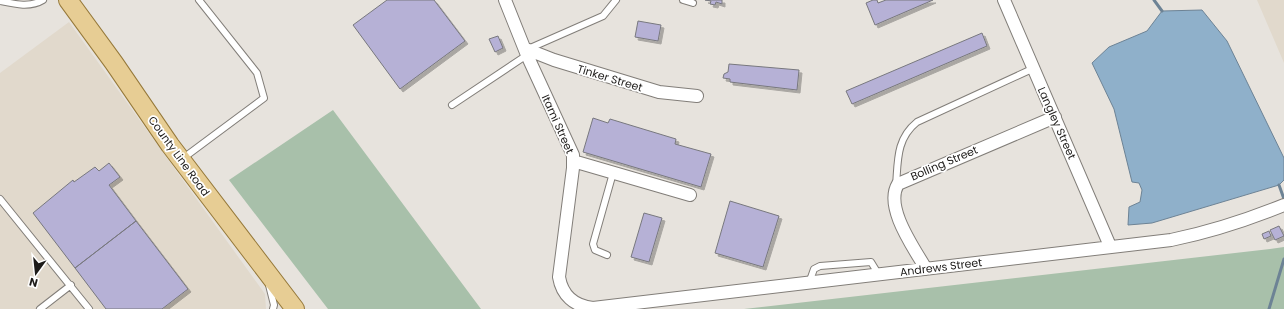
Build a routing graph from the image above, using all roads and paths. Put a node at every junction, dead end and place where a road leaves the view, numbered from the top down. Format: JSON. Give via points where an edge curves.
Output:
{"nodes":[{"id":1,"x":43,"y":0,"type":"edge"},
{"id":2,"x":68,"y":0,"type":"edge"},
{"id":3,"x":199,"y":0,"type":"edge"},
{"id":4,"x":505,"y":0,"type":"edge"},
{"id":5,"x":616,"y":0,"type":"edge"},
{"id":6,"x":683,"y":0,"type":"edge"},
{"id":7,"x":1004,"y":0,"type":"edge"},
{"id":8,"x":0,"y":1,"type":"edge"},
{"id":9,"x":693,"y":3,"type":"dead end"},
{"id":10,"x":527,"y":52,"type":"junction"},
{"id":11,"x":1032,"y":68,"type":"junction"},
{"id":12,"x":697,"y":96,"type":"dead end"},
{"id":13,"x":452,"y":105,"type":"dead end"},
{"id":14,"x":1055,"y":117,"type":"junction"},
{"id":15,"x":181,"y":160,"type":"junction"},
{"id":16,"x":573,"y":161,"type":"junction"},
{"id":17,"x":613,"y":173,"type":"junction"},
{"id":18,"x":896,"y":188,"type":"junction"},
{"id":19,"x":690,"y":195,"type":"dead end"},
{"id":20,"x":0,"y":199,"type":"edge"},
{"id":21,"x":1284,"y":205,"type":"edge"},
{"id":22,"x":1110,"y":246,"type":"junction"},
{"id":23,"x":607,"y":255,"type":"dead end"},
{"id":24,"x":259,"y":262,"type":"junction"},
{"id":25,"x":926,"y":269,"type":"junction"},
{"id":26,"x":71,"y":285,"type":"junction"},
{"id":27,"x":593,"y":308,"type":"edge"},
{"id":28,"x":40,"y":309,"type":"edge"},
{"id":29,"x":89,"y":309,"type":"edge"},
{"id":30,"x":273,"y":309,"type":"edge"},
{"id":31,"x":295,"y":309,"type":"edge"}],
"edges":[{"from":1,"to":8,"type":"lane","via":[[37,4],[27,5]]},
{"from":2,"to":15,"type":"main road","name":"County Line Road"},
{"from":3,"to":15,"type":"lane","via":[[257,73],[264,98]]},
{"from":4,"to":10,"type":"street","name":"Itami Street"},
{"from":5,"to":10,"type":"lane","via":[[603,16]]},
{"from":6,"to":9,"type":"lane"},
{"from":7,"to":11,"type":"street","name":"Langley Street"},
{"from":10,"to":12,"type":"street","name":"Tinker Street","via":[[659,92]]},
{"from":10,"to":13,"type":"lane"},
{"from":10,"to":16,"type":"street","name":"Itami Street"},
{"from":11,"to":14,"type":"street","name":"Langley Street"},
{"from":11,"to":18,"type":"lane","via":[[912,125],[904,134],[898,149]]},
{"from":14,"to":18,"type":"street","name":"Bolling Street","via":[[903,181]]},
{"from":14,"to":22,"type":"street","name":"Langley Street"},
{"from":15,"to":24,"type":"main road","name":"County Line Road"},
{"from":16,"to":17,"type":"street"},
{"from":16,"to":27,"type":"street","name":"Itami Street","via":[[559,277],[562,290],[570,299]]},
{"from":17,"to":19,"type":"street"},
{"from":17,"to":23,"type":"lane","via":[[593,244],[595,250]]},
{"from":18,"to":25,"type":"street","via":[[894,203],[906,236]]},
{"from":20,"to":26,"type":"lane"},
{"from":21,"to":22,"type":"street","name":"Andrews Street","via":[[1209,232],[1171,240]]},
{"from":22,"to":25,"type":"street","name":"Andrews Street"},
{"from":24,"to":30,"type":"lane","via":[[269,286]]},
{"from":24,"to":31,"type":"main road","name":"County Line Road"},
{"from":25,"to":27,"type":"street","name":"Andrews Street"},
{"from":26,"to":28,"type":"lane"},
{"from":26,"to":29,"type":"lane"}]}
